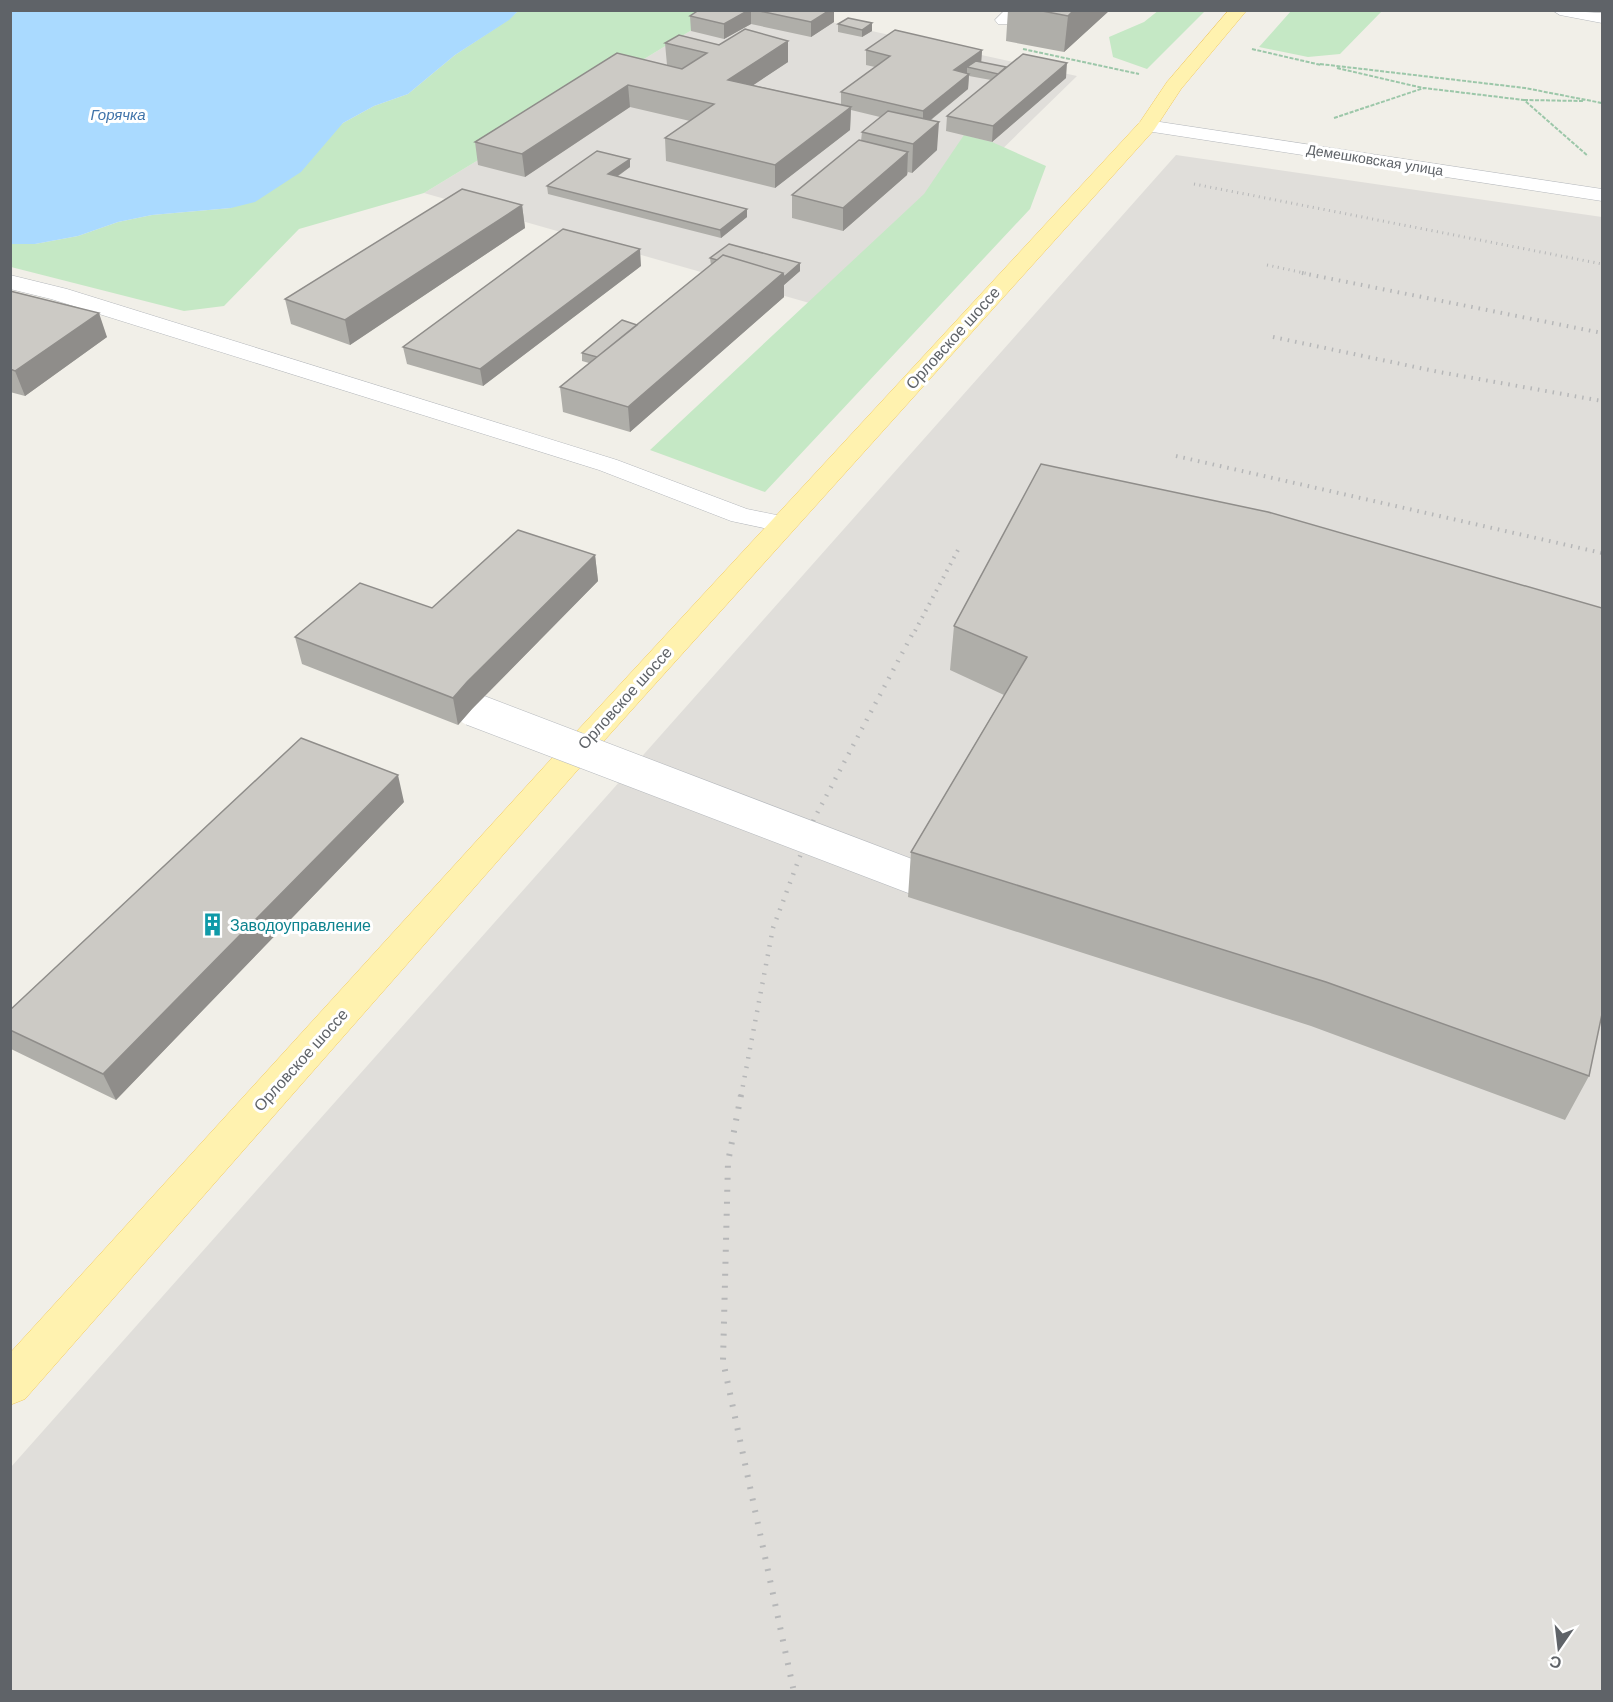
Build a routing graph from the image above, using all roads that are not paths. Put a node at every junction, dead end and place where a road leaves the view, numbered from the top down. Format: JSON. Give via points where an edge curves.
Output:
{"nodes":[{"id":1,"x":1239,"y":10,"type":"edge"},
{"id":2,"x":1560,"y":10,"type":"edge"},
{"id":3,"x":1602,"y":18,"type":"edge"},
{"id":4,"x":1147,"y":126,"type":"junction"},
{"id":5,"x":1602,"y":195,"type":"edge"},
{"id":6,"x":10,"y":282,"type":"edge"},
{"id":7,"x":782,"y":524,"type":"junction"},
{"id":8,"x":472,"y":709,"type":"edge"},
{"id":9,"x":918,"y":879,"type":"edge"},
{"id":10,"x":10,"y":1384,"type":"edge"}],
"edges":[{"from":1,"to":4,"type":"main road","name":"Орловское шоссе","via":[[1174,86]]},
{"from":2,"to":3,"type":"street"},
{"from":4,"to":5,"type":"street","name":"Демешковская улица"},
{"from":4,"to":7,"type":"main road","name":"Орловское шоссе"},
{"from":6,"to":7,"type":"street","via":[[608,465],[740,515]]},
{"from":7,"to":10,"type":"main road","name":"Орловское шоссе"},
{"from":8,"to":9,"type":"street","bridge":true}]}
